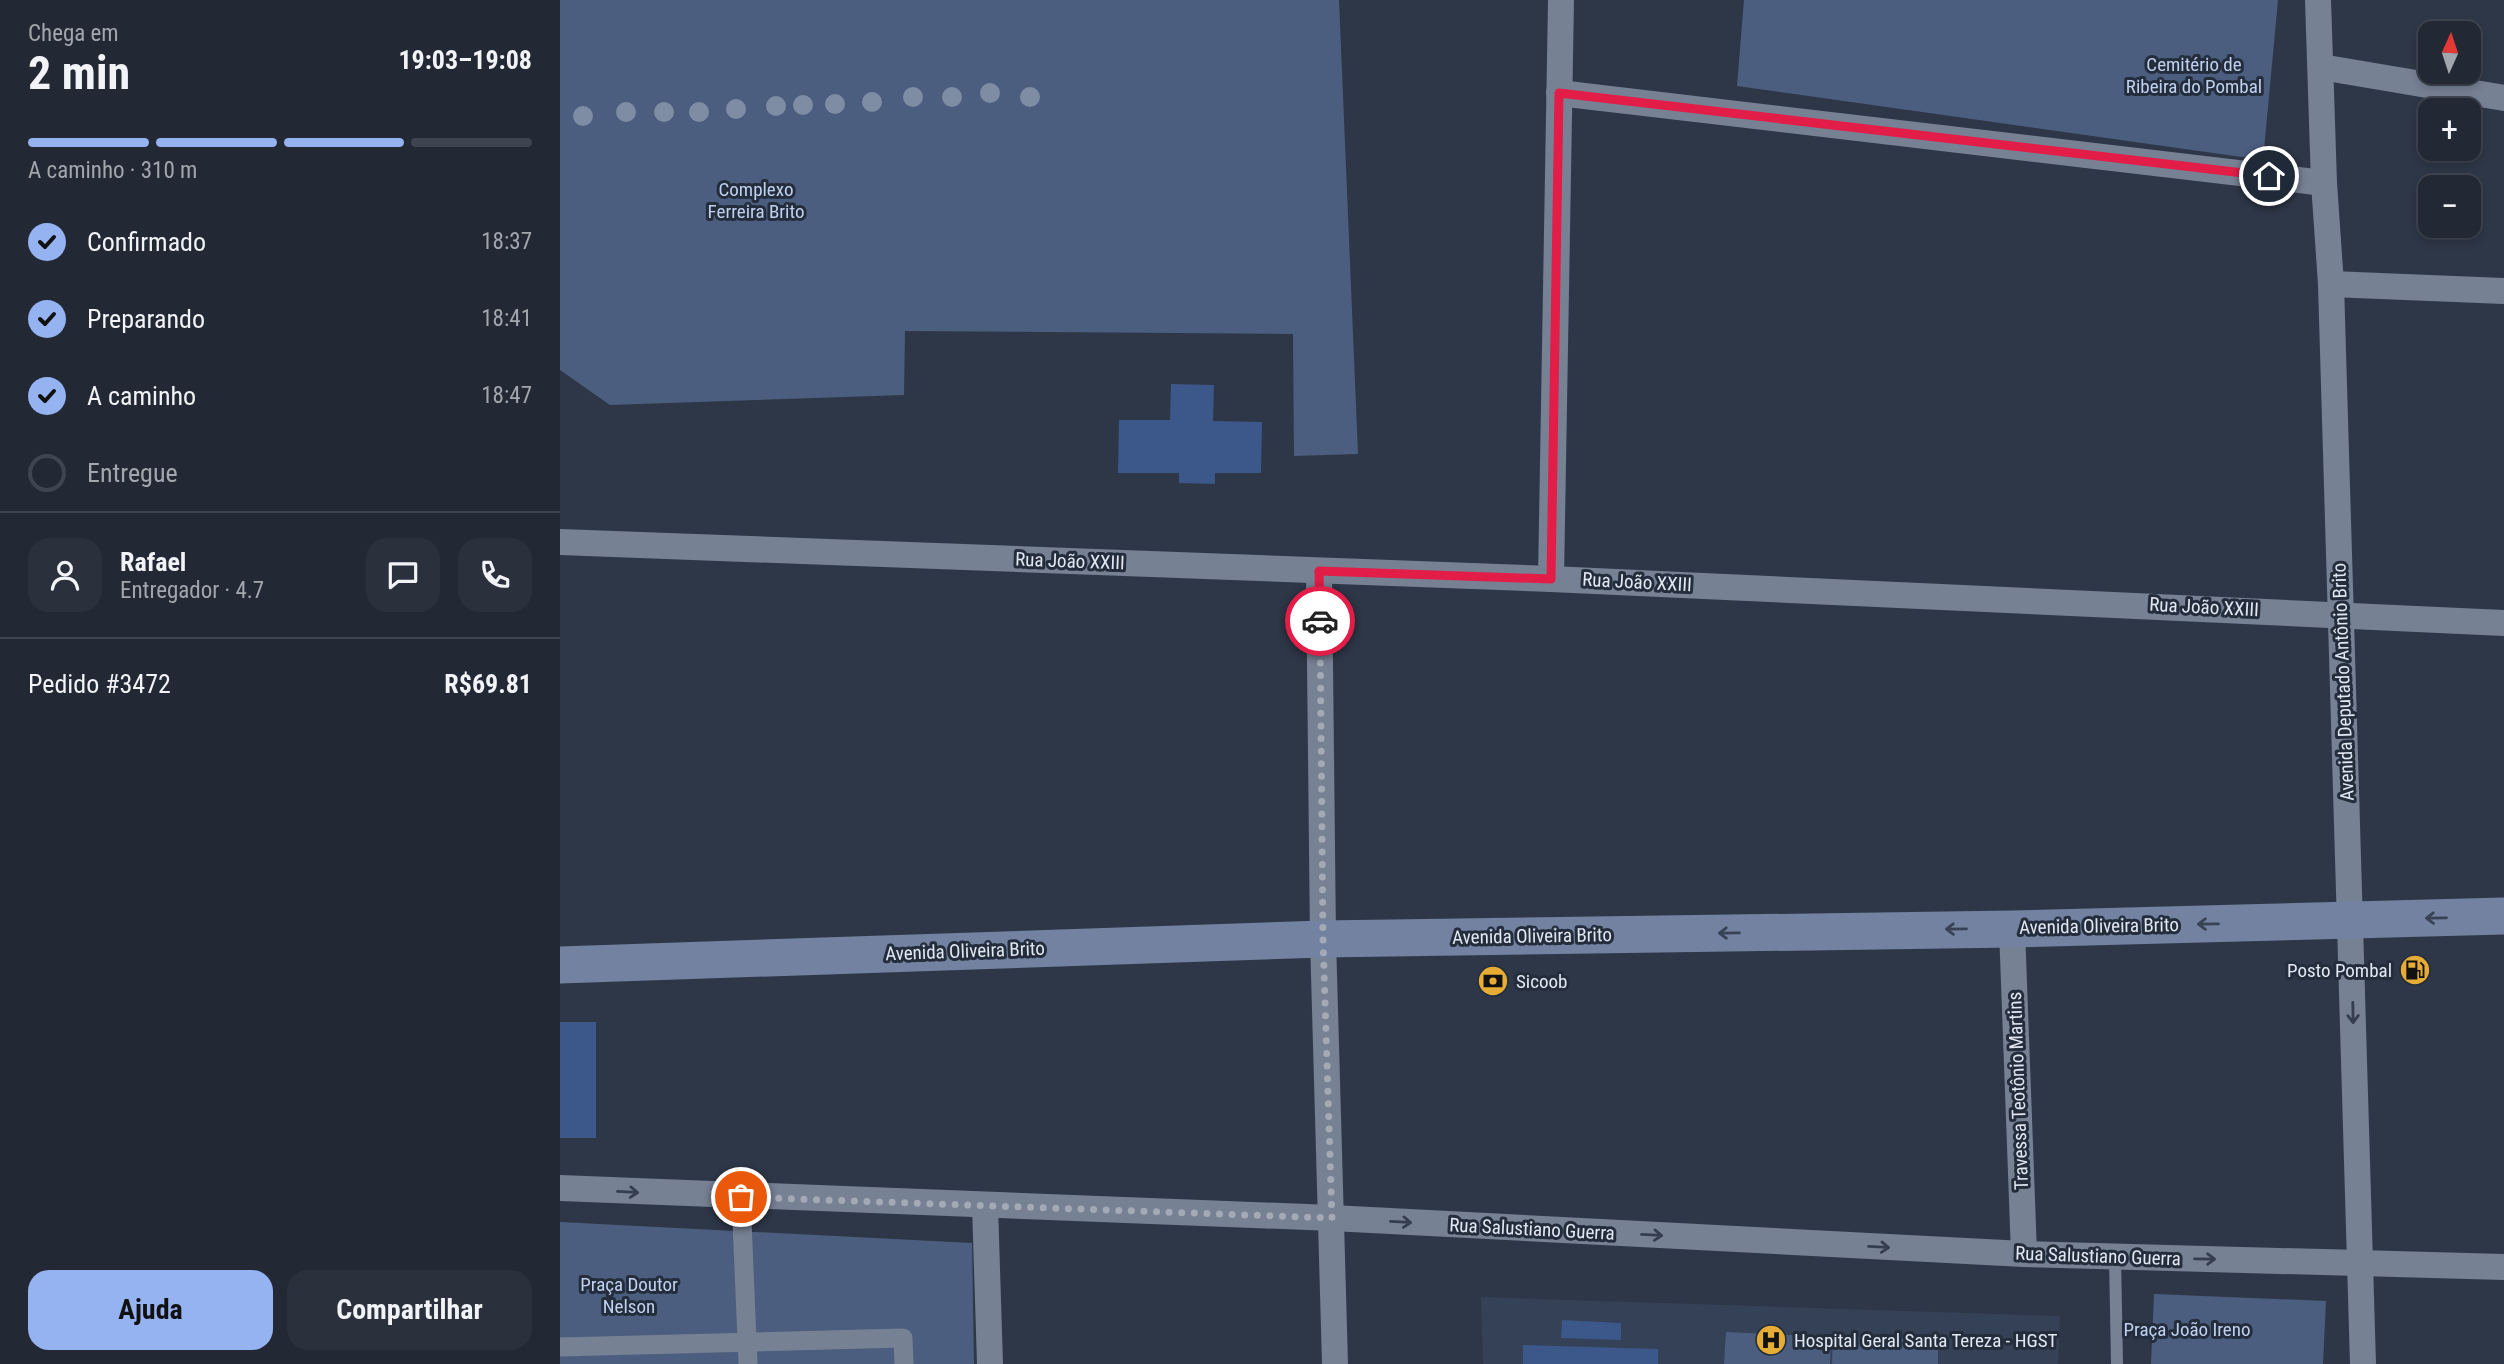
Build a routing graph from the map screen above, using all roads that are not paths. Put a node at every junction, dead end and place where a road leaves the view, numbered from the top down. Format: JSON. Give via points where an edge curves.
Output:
{"nodes":[{"id":1,"x":1561,"y":0,"type":"edge"},
{"id":2,"x":2318,"y":0,"type":"edge"},
{"id":3,"x":2321,"y":67,"type":"junction"},
{"id":4,"x":1559,"y":93,"type":"junction"},
{"id":5,"x":2504,"y":98,"type":"edge"},
{"id":6,"x":2324,"y":183,"type":"junction"},
{"id":7,"x":2331,"y":284,"type":"junction"},
{"id":8,"x":2504,"y":291,"type":"edge"},
{"id":9,"x":560,"y":542,"type":"edge"},
{"id":10,"x":1319,"y":571,"type":"junction"},
{"id":11,"x":1551,"y":579,"type":"junction"},
{"id":12,"x":2341,"y":614,"type":"junction"},
{"id":13,"x":2504,"y":623,"type":"edge"},
{"id":14,"x":2504,"y":916,"type":"edge"},
{"id":15,"x":2351,"y":920,"type":"junction"},
{"id":16,"x":2011,"y":929,"type":"junction"},
{"id":17,"x":1323,"y":939,"type":"junction"},
{"id":18,"x":560,"y":965,"type":"edge"},
{"id":19,"x":560,"y":1188,"type":"edge"},
{"id":20,"x":741,"y":1197,"type":"junction"},
{"id":21,"x":985,"y":1205,"type":"junction"},
{"id":22,"x":1332,"y":1218,"type":"junction"},
{"id":23,"x":2024,"y":1254,"type":"junction"},
{"id":24,"x":2115,"y":1257,"type":"junction"},
{"id":25,"x":2360,"y":1262,"type":"junction"},
{"id":26,"x":2504,"y":1267,"type":"edge"},
{"id":27,"x":746,"y":1342,"type":"junction"},
{"id":28,"x":560,"y":1347,"type":"edge"},
{"id":29,"x":748,"y":1364,"type":"edge"},
{"id":30,"x":904,"y":1364,"type":"edge"},
{"id":31,"x":990,"y":1364,"type":"edge"},
{"id":32,"x":1335,"y":1364,"type":"edge"},
{"id":33,"x":2116,"y":1364,"type":"edge"},
{"id":34,"x":2363,"y":1364,"type":"edge"}],
"edges":[{"from":1,"to":4,"type":"street"},
{"from":2,"to":3,"type":"street","name":"Avenida Deputado Antônio Brito"},
{"from":3,"to":5,"type":"street"},
{"from":3,"to":6,"type":"street","name":"Avenida Deputado Antônio Brito"},
{"from":4,"to":6,"type":"street"},
{"from":4,"to":11,"type":"street"},
{"from":6,"to":7,"type":"street","name":"Avenida Deputado Antônio Brito"},
{"from":7,"to":8,"type":"street"},
{"from":7,"to":12,"type":"street","name":"Avenida Deputado Antônio Brito"},
{"from":9,"to":10,"type":"street","name":"Rua João XXIII"},
{"from":10,"to":11,"type":"street","name":"Rua João XXIII"},
{"from":10,"to":17,"type":"street"},
{"from":11,"to":12,"type":"street","name":"Rua João XXIII"},
{"from":12,"to":13,"type":"street","name":"Rua João XXIII"},
{"from":12,"to":15,"type":"street","name":"Avenida Deputado Antônio Brito"},
{"from":14,"to":15,"type":"main road","name":"Avenida Oliveira Brito","one_way":true},
{"from":15,"to":16,"type":"main road","name":"Avenida Oliveira Brito","one_way":true},
{"from":15,"to":25,"type":"street","name":"Avenida Deputado Antônio Brito","one_way":true},
{"from":16,"to":17,"type":"main road","name":"Avenida Oliveira Brito","one_way":true},
{"from":16,"to":23,"type":"street","name":"Travessa Teotônio Martins"},
{"from":17,"to":18,"type":"main road","name":"Avenida Oliveira Brito"},
{"from":17,"to":22,"type":"street"},
{"from":19,"to":20,"type":"street","name":"Rua Salustiano Guerra","one_way":true},
{"from":20,"to":21,"type":"street","name":"Rua Salustiano Guerra"},
{"from":20,"to":27,"type":"street"},
{"from":21,"to":22,"type":"street","name":"Rua Salustiano Guerra"},
{"from":21,"to":31,"type":"street"},
{"from":22,"to":23,"type":"street","name":"Rua Salustiano Guerra","one_way":true},
{"from":22,"to":32,"type":"street"},
{"from":23,"to":24,"type":"street","name":"Rua Salustiano Guerra"},
{"from":24,"to":25,"type":"street","name":"Rua Salustiano Guerra","one_way":true},
{"from":24,"to":33,"type":"lane"},
{"from":25,"to":26,"type":"street","name":"Rua Salustiano Guerra"},
{"from":25,"to":34,"type":"street","name":"Avenida Deputado Antônio Brito"},
{"from":27,"to":28,"type":"street"},
{"from":27,"to":29,"type":"street"},
{"from":27,"to":30,"type":"street","via":[[903,1338]]}]}
